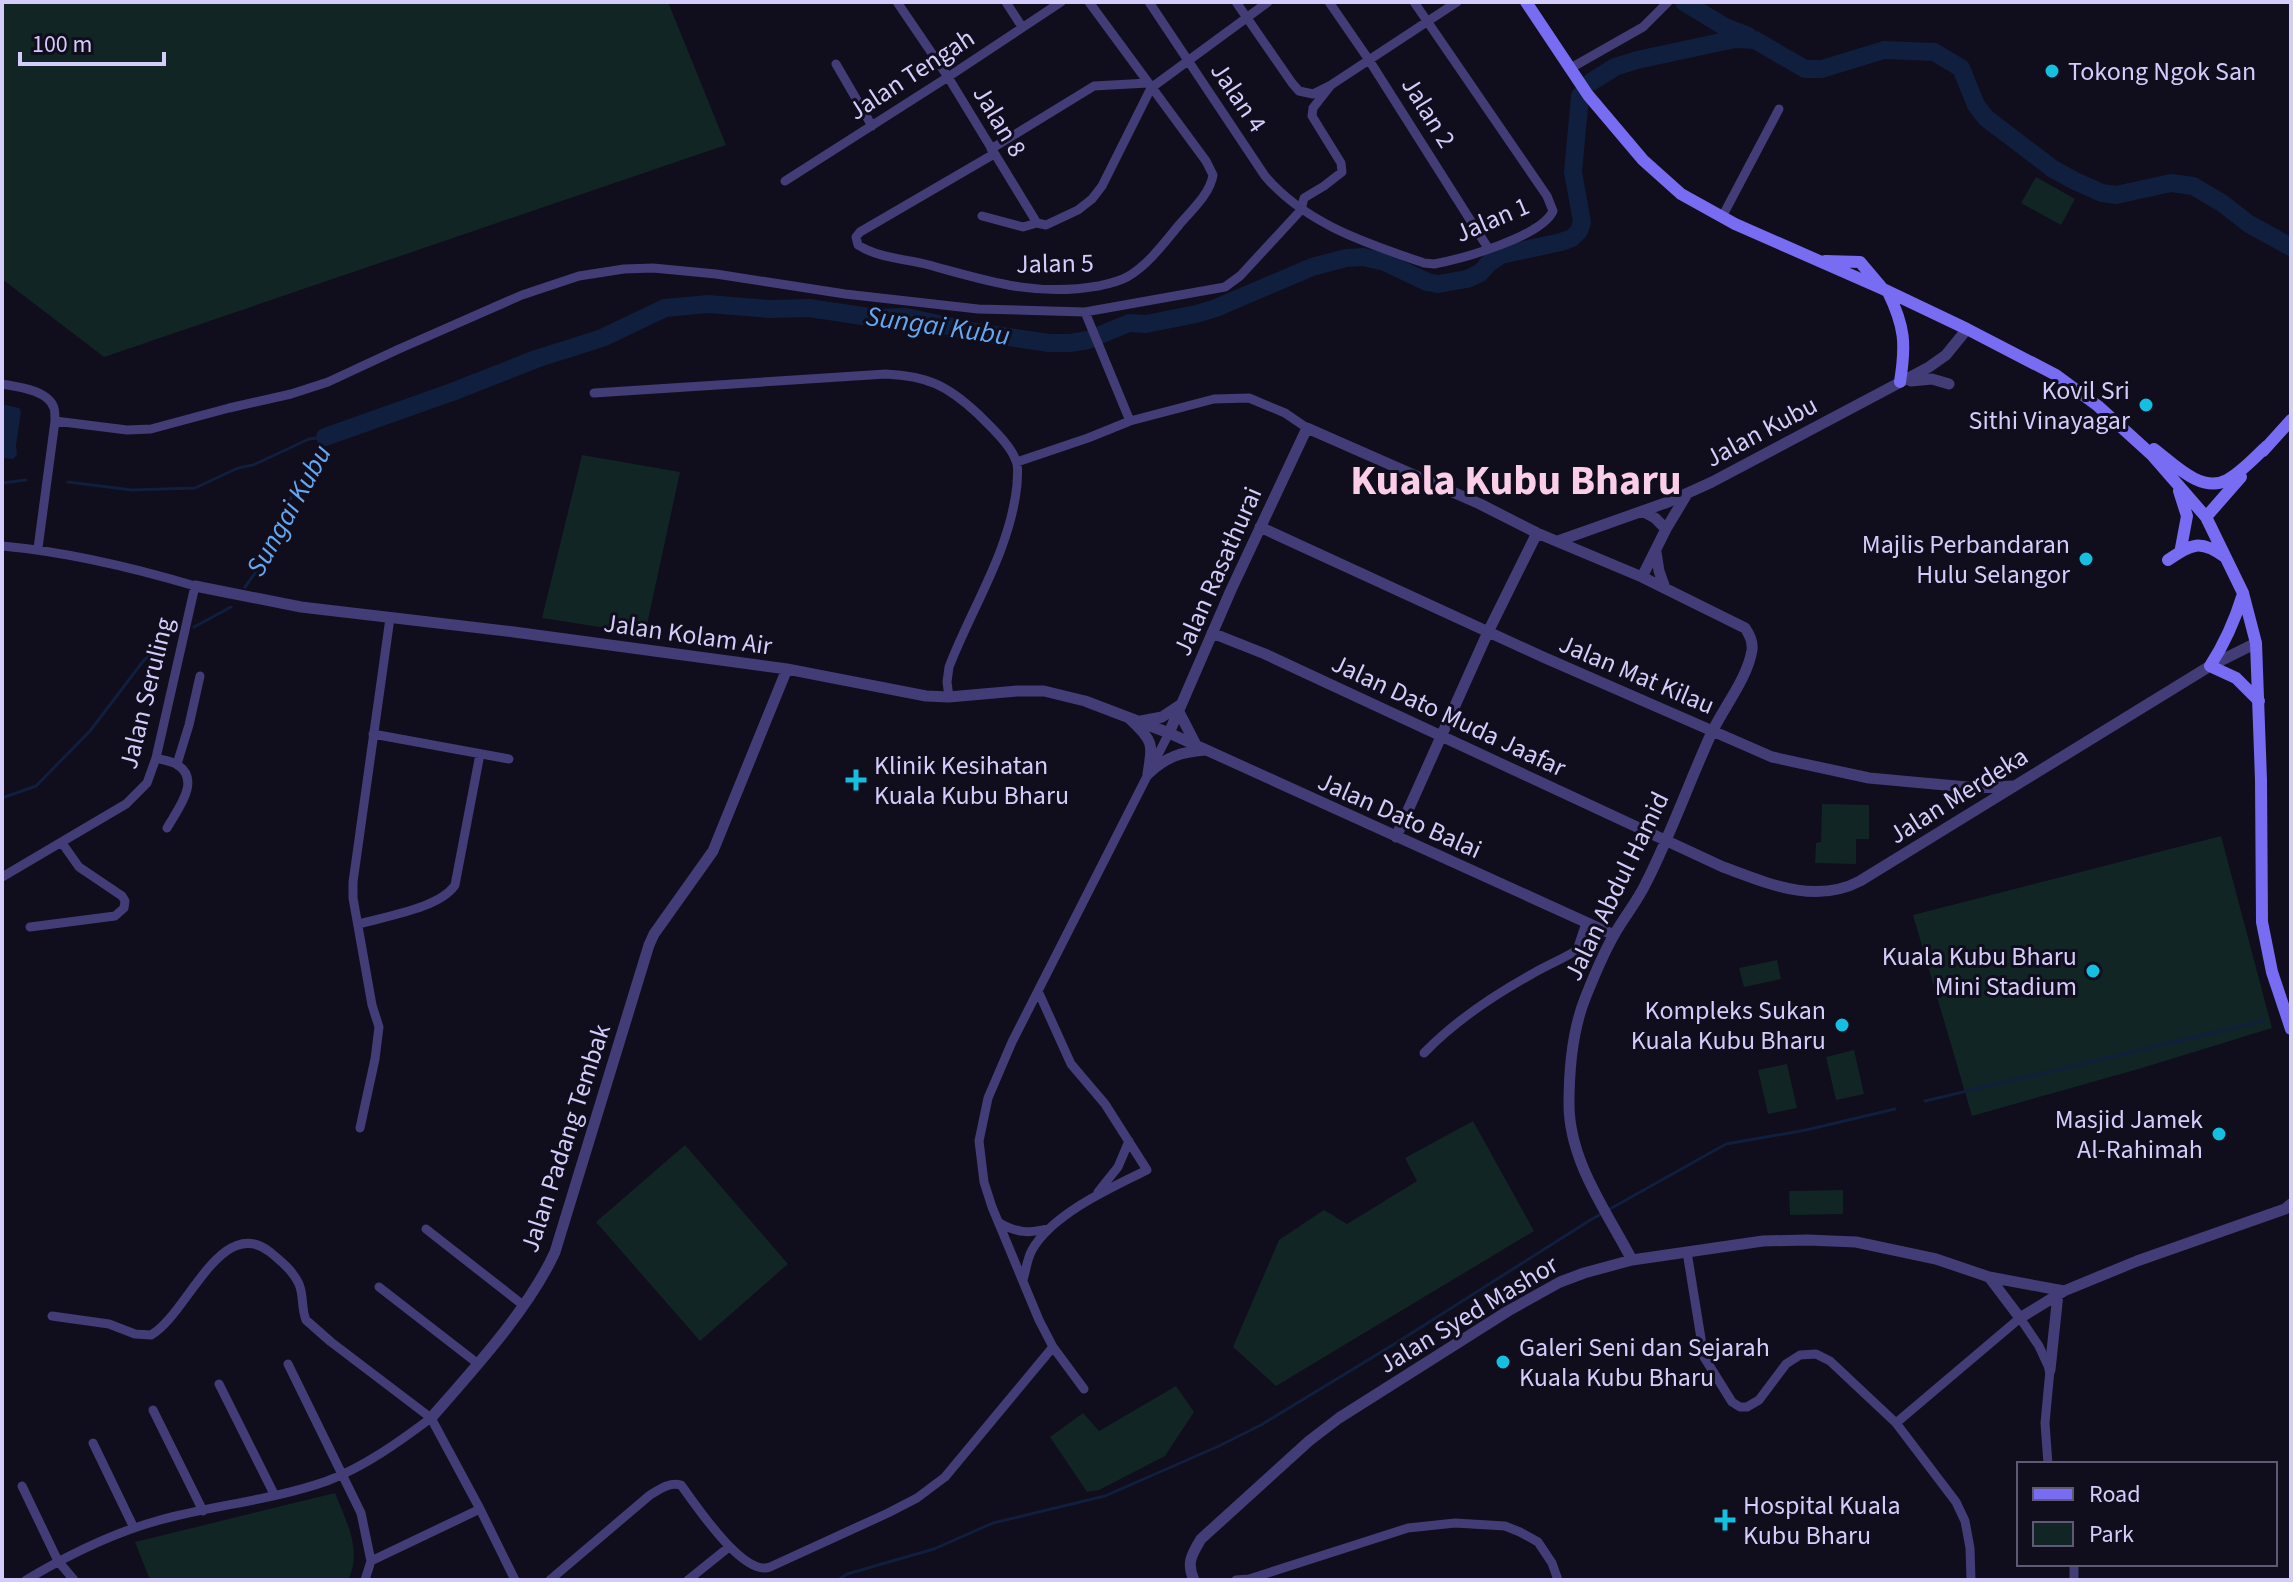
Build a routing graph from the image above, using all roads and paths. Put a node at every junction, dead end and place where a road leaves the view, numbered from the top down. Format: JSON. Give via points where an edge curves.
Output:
{"nodes":[{"id":1,"x":897,"y":2,"type":"edge"},
{"id":2,"x":1006,"y":2,"type":"edge"},
{"id":3,"x":1061,"y":2,"type":"edge"},
{"id":4,"x":1089,"y":2,"type":"edge"},
{"id":5,"x":1149,"y":2,"type":"edge"},
{"id":6,"x":1236,"y":2,"type":"edge"},
{"id":7,"x":1268,"y":2,"type":"edge"},
{"id":8,"x":1329,"y":2,"type":"edge"},
{"id":9,"x":1414,"y":2,"type":"edge"},
{"id":10,"x":1457,"y":2,"type":"edge"},
{"id":11,"x":1526,"y":2,"type":"edge"},
{"id":12,"x":1668,"y":2,"type":"edge"},
{"id":13,"x":1245,"y":17,"type":"junction"},
{"id":14,"x":1428,"y":23,"type":"junction"},
{"id":15,"x":1022,"y":27,"type":"junction"},
{"id":16,"x":1369,"y":60,"type":"junction"},
{"id":17,"x":1187,"y":61,"type":"junction"},
{"id":18,"x":836,"y":64,"type":"dead end"},
{"id":19,"x":1569,"y":69,"type":"junction"},
{"id":20,"x":948,"y":77,"type":"junction"},
{"id":21,"x":1331,"y":85,"type":"junction"},
{"id":22,"x":1149,"y":86,"type":"junction"},
{"id":23,"x":1779,"y":109,"type":"dead end"},
{"id":24,"x":872,"y":126,"type":"junction"},
{"id":25,"x":992,"y":152,"type":"junction"},
{"id":26,"x":785,"y":181,"type":"dead end"},
{"id":27,"x":1301,"y":210,"type":"junction"},
{"id":28,"x":982,"y":216,"type":"dead end"},
{"id":29,"x":1722,"y":217,"type":"junction"},
{"id":30,"x":1037,"y":223,"type":"junction"},
{"id":31,"x":1488,"y":248,"type":"junction"},
{"id":32,"x":1885,"y":290,"type":"junction"},
{"id":33,"x":1085,"y":312,"type":"junction"},
{"id":34,"x":1967,"y":329,"type":"junction"},
{"id":35,"x":1900,"y":382,"type":"junction"},
{"id":36,"x":2,"y":384,"type":"edge"},
{"id":37,"x":1949,"y":384,"type":"dead end"},
{"id":38,"x":594,"y":393,"type":"dead end"},
{"id":39,"x":2113,"y":418,"type":"junction"},
{"id":40,"x":2291,"y":420,"type":"edge"},
{"id":41,"x":55,"y":421,"type":"junction"},
{"id":42,"x":1130,"y":421,"type":"junction"},
{"id":43,"x":1307,"y":428,"type":"junction"},
{"id":44,"x":2267,"y":446,"type":"junction"},
{"id":45,"x":1017,"y":462,"type":"junction"},
{"id":46,"x":2170,"y":474,"type":"junction"},
{"id":47,"x":1687,"y":494,"type":"junction"},
{"id":48,"x":1642,"y":511,"type":"junction"},
{"id":49,"x":2206,"y":517,"type":"junction"},
{"id":50,"x":1260,"y":527,"type":"junction"},
{"id":51,"x":1666,"y":529,"type":"junction"},
{"id":52,"x":1537,"y":533,"type":"junction"},
{"id":53,"x":1558,"y":541,"type":"junction"},
{"id":54,"x":5,"y":544,"type":"edge"},
{"id":55,"x":38,"y":548,"type":"junction"},
{"id":56,"x":2181,"y":548,"type":"dead end"},
{"id":57,"x":1656,"y":552,"type":"junction"},
{"id":58,"x":2227,"y":559,"type":"junction"},
{"id":59,"x":2168,"y":560,"type":"dead end"},
{"id":60,"x":1642,"y":577,"type":"junction"},
{"id":61,"x":195,"y":586,"type":"junction"},
{"id":62,"x":1665,"y":588,"type":"junction"},
{"id":63,"x":2243,"y":593,"type":"junction"},
{"id":64,"x":390,"y":618,"type":"junction"},
{"id":65,"x":1488,"y":632,"type":"junction"},
{"id":66,"x":1212,"y":633,"type":"junction"},
{"id":67,"x":2256,"y":643,"type":"junction"},
{"id":68,"x":2210,"y":666,"type":"junction"},
{"id":69,"x":787,"y":669,"type":"junction"},
{"id":70,"x":200,"y":676,"type":"dead end"},
{"id":71,"x":949,"y":697,"type":"junction"},
{"id":72,"x":2259,"y":701,"type":"junction"},
{"id":73,"x":1180,"y":708,"type":"junction"},
{"id":74,"x":1127,"y":716,"type":"junction"},
{"id":75,"x":1141,"y":721,"type":"junction"},
{"id":76,"x":1713,"y":731,"type":"junction"},
{"id":77,"x":1169,"y":733,"type":"junction"},
{"id":78,"x":373,"y":734,"type":"junction"},
{"id":79,"x":1442,"y":736,"type":"junction"},
{"id":80,"x":1201,"y":748,"type":"junction"},
{"id":81,"x":480,"y":754,"type":"junction"},
{"id":82,"x":156,"y":758,"type":"junction"},
{"id":83,"x":509,"y":759,"type":"dead end"},
{"id":84,"x":177,"y":764,"type":"junction"},
{"id":85,"x":1148,"y":774,"type":"junction"},
{"id":86,"x":2016,"y":785,"type":"junction"},
{"id":87,"x":1978,"y":788,"type":"junction"},
{"id":88,"x":1988,"y":804,"type":"junction"},
{"id":89,"x":167,"y":828,"type":"dead end"},
{"id":90,"x":1396,"y":837,"type":"junction"},
{"id":91,"x":1666,"y":841,"type":"junction"},
{"id":92,"x":62,"y":843,"type":"junction"},
{"id":93,"x":2,"y":877,"type":"edge"},
{"id":94,"x":1586,"y":923,"type":"junction"},
{"id":95,"x":359,"y":924,"type":"junction"},
{"id":96,"x":30,"y":927,"type":"dead end"},
{"id":97,"x":1614,"y":935,"type":"junction"},
{"id":98,"x":1038,"y":991,"type":"junction"},
{"id":99,"x":2291,"y":1029,"type":"edge"},
{"id":100,"x":1424,"y":1053,"type":"dead end"},
{"id":101,"x":360,"y":1128,"type":"dead end"},
{"id":102,"x":1129,"y":1141,"type":"junction"},
{"id":103,"x":1095,"y":1196,"type":"junction"},
{"id":104,"x":2289,"y":1207,"type":"edge"},
{"id":105,"x":998,"y":1222,"type":"junction"},
{"id":106,"x":1050,"y":1228,"type":"junction"},
{"id":107,"x":426,"y":1229,"type":"dead end"},
{"id":108,"x":1687,"y":1252,"type":"junction"},
{"id":109,"x":1632,"y":1260,"type":"junction"},
{"id":110,"x":1989,"y":1277,"type":"junction"},
{"id":111,"x":1023,"y":1280,"type":"junction"},
{"id":112,"x":379,"y":1287,"type":"dead end"},
{"id":113,"x":2061,"y":1292,"type":"junction"},
{"id":114,"x":523,"y":1305,"type":"junction"},
{"id":115,"x":52,"y":1316,"type":"dead end"},
{"id":116,"x":2020,"y":1318,"type":"junction"},
{"id":117,"x":1053,"y":1347,"type":"junction"},
{"id":118,"x":477,"y":1363,"type":"junction"},
{"id":119,"x":288,"y":1364,"type":"dead end"},
{"id":120,"x":2050,"y":1370,"type":"junction"},
{"id":121,"x":219,"y":1384,"type":"dead end"},
{"id":122,"x":1084,"y":1389,"type":"dead end"},
{"id":123,"x":153,"y":1410,"type":"dead end"},
{"id":124,"x":431,"y":1418,"type":"junction"},
{"id":125,"x":1896,"y":1423,"type":"junction"},
{"id":126,"x":93,"y":1443,"type":"dead end"},
{"id":127,"x":2048,"y":1462,"type":"edge"},
{"id":128,"x":342,"y":1474,"type":"junction"},
{"id":129,"x":22,"y":1486,"type":"dead end"},
{"id":130,"x":274,"y":1494,"type":"junction"},
{"id":131,"x":480,"y":1509,"type":"junction"},
{"id":132,"x":203,"y":1511,"type":"junction"},
{"id":133,"x":134,"y":1528,"type":"junction"},
{"id":134,"x":729,"y":1547,"type":"junction"},
{"id":135,"x":58,"y":1561,"type":"junction"},
{"id":136,"x":371,"y":1561,"type":"junction"},
{"id":137,"x":26,"y":1580,"type":"edge"},
{"id":138,"x":74,"y":1580,"type":"edge"},
{"id":139,"x":365,"y":1580,"type":"edge"},
{"id":140,"x":515,"y":1580,"type":"edge"},
{"id":141,"x":550,"y":1580,"type":"edge"},
{"id":142,"x":688,"y":1580,"type":"edge"},
{"id":143,"x":1194,"y":1580,"type":"edge"},
{"id":144,"x":1236,"y":1580,"type":"edge"},
{"id":145,"x":1558,"y":1580,"type":"edge"},
{"id":146,"x":1971,"y":1580,"type":"edge"}],
"edges":[{"from":1,"to":20,"type":"street","name":"Jalan 8"},
{"from":2,"to":15,"type":"street"},
{"from":3,"to":15,"type":"street","name":"Jalan Tengah"},
{"from":4,"to":22,"type":"street","name":"Jalan 5"},
{"from":5,"to":17,"type":"street","name":"Jalan 4"},
{"from":6,"to":13,"type":"street"},
{"from":7,"to":13,"type":"street"},
{"from":8,"to":16,"type":"street","name":"Jalan 2"},
{"from":9,"to":14,"type":"street","name":"Jalan 1"},
{"from":10,"to":14,"type":"street"},
{"from":11,"to":19,"type":"main road"},
{"from":12,"to":19,"type":"street","via":[[1643,27]]},
{"from":13,"to":17,"type":"street"},
{"from":13,"to":21,"type":"street","via":[[1299,91],[1313,94]]},
{"from":14,"to":16,"type":"street"},
{"from":14,"to":31,"type":"street","name":"Jalan 1","via":[[1552,205],[1546,222]]},
{"from":15,"to":20,"type":"street","name":"Jalan Tengah"},
{"from":16,"to":21,"type":"street"},
{"from":16,"to":31,"type":"street","name":"Jalan 2"},
{"from":17,"to":22,"type":"street"},
{"from":17,"to":27,"type":"street","name":"Jalan 4","via":[[1265,176]]},
{"from":18,"to":24,"type":"street"},
{"from":19,"to":29,"type":"main road","via":[[1659,176]]},
{"from":20,"to":24,"type":"street","name":"Jalan Tengah"},
{"from":20,"to":25,"type":"street","name":"Jalan 8"},
{"from":21,"to":27,"type":"street","via":[[1312,116],[1342,172],[1304,198]]},
{"from":22,"to":25,"type":"street","via":[[1094,86]]},
{"from":22,"to":25,"type":"street","name":"Jalan 5","via":[[1206,161],[1213,179],[1166,241],[1127,277],[1081,289],[1040,290],[1000,285],[858,245],[860,232]]},
{"from":22,"to":30,"type":"street","via":[[1092,199],[1055,223]]},
{"from":23,"to":29,"type":"street"},
{"from":24,"to":26,"type":"street","name":"Jalan Tengah"},
{"from":25,"to":30,"type":"street","name":"Jalan 8"},
{"from":27,"to":31,"type":"street","name":"Jalan 1","via":[[1350,236],[1424,263]]},
{"from":27,"to":33,"type":"street","via":[[1225,287]]},
{"from":28,"to":30,"type":"street","via":[[1023,227]]},
{"from":29,"to":32,"type":"main road","via":[[1818,261],[1860,262]]},
{"from":32,"to":34,"type":"main road"},
{"from":32,"to":35,"type":"main road","via":[[1899,315],[1905,342]]},
{"from":33,"to":41,"type":"street","via":[[978,309],[716,274],[624,269],[579,276],[522,295],[291,394],[151,429]]},
{"from":33,"to":42,"type":"street"},
{"from":34,"to":35,"type":"street","name":"Jalan Kubu","via":[[1946,355]]},
{"from":34,"to":39,"type":"main road","via":[[2056,375]]},
{"from":35,"to":37,"type":"street","via":[[1932,379]]},
{"from":35,"to":47,"type":"street","name":"Jalan Kubu"},
{"from":36,"to":41,"type":"street","via":[[42,395],[54,409]]},
{"from":38,"to":45,"type":"street","via":[[914,375],[957,396],[990,426]]},
{"from":39,"to":44,"type":"main road","via":[[2206,483],[2225,481]]},
{"from":39,"to":46,"type":"main road"},
{"from":40,"to":44,"type":"main road"},
{"from":41,"to":55,"type":"street"},
{"from":42,"to":43,"type":"street","via":[[1214,399],[1249,398]]},
{"from":42,"to":45,"type":"street"},
{"from":43,"to":50,"type":"street","name":"Jalan Rasathurai"},
{"from":43,"to":52,"type":"street"},
{"from":44,"to":49,"type":"main road"},
{"from":45,"to":71,"type":"street","via":[[1015,504],[997,562],[949,667]]},
{"from":46,"to":49,"type":"main road"},
{"from":46,"to":56,"type":"main road","via":[[2186,509]]},
{"from":47,"to":48,"type":"street","name":"Jalan Kubu"},
{"from":47,"to":51,"type":"street"},
{"from":48,"to":51,"type":"street"},
{"from":48,"to":53,"type":"street","name":"Jalan Kubu"},
{"from":49,"to":58,"type":"main road"},
{"from":50,"to":65,"type":"street","name":"Jalan Mat Kilau"},
{"from":50,"to":66,"type":"street","name":"Jalan Rasathurai"},
{"from":51,"to":57,"type":"street"},
{"from":52,"to":53,"type":"street"},
{"from":52,"to":65,"type":"street"},
{"from":53,"to":60,"type":"street"},
{"from":54,"to":55,"type":"street"},
{"from":55,"to":61,"type":"street"},
{"from":57,"to":60,"type":"street"},
{"from":57,"to":62,"type":"street"},
{"from":58,"to":59,"type":"main road","via":[[2195,544]]},
{"from":58,"to":63,"type":"main road"},
{"from":60,"to":62,"type":"street"},
{"from":61,"to":64,"type":"street","name":"Jalan Kolam Air"},
{"from":61,"to":82,"type":"street","name":"Jalan Seruling"},
{"from":62,"to":76,"type":"street","name":"Jalan Abdul Hamid","via":[[1750,634],[1746,668]]},
{"from":63,"to":67,"type":"main road"},
{"from":63,"to":68,"type":"main road"},
{"from":64,"to":69,"type":"street","name":"Jalan Kolam Air"},
{"from":64,"to":78,"type":"street"},
{"from":65,"to":76,"type":"street","name":"Jalan Mat Kilau"},
{"from":65,"to":79,"type":"street"},
{"from":66,"to":73,"type":"street","name":"Jalan Rasathurai"},
{"from":66,"to":79,"type":"street","name":"Jalan Dato Muda Jaafar"},
{"from":67,"to":68,"type":"street","name":"Jalan Merdeka"},
{"from":67,"to":72,"type":"main road"},
{"from":68,"to":72,"type":"main road","via":[[2236,678]]},
{"from":68,"to":86,"type":"street","name":"Jalan Merdeka"},
{"from":69,"to":71,"type":"street","name":"Jalan Kolam Air"},
{"from":69,"to":114,"type":"street","name":"Jalan Padang Tembak","via":[[713,851],[649,945],[555,1252]]},
{"from":70,"to":84,"type":"street"},
{"from":71,"to":74,"type":"street","name":"Jalan Kolam Air","via":[[1044,691]]},
{"from":72,"to":99,"type":"main road","via":[[2262,922]]},
{"from":73,"to":75,"type":"street"},
{"from":73,"to":77,"type":"street","name":"Jalan Rasathurai"},
{"from":73,"to":80,"type":"street"},
{"from":74,"to":75,"type":"street","name":"Jalan Kolam Air"},
{"from":74,"to":85,"type":"street","via":[[1150,741]]},
{"from":75,"to":77,"type":"street","name":"Jalan Kolam Air"},
{"from":76,"to":87,"type":"street","name":"Jalan Mat Kilau","via":[[1804,765],[1869,778]]},
{"from":76,"to":91,"type":"street","name":"Jalan Abdul Hamid"},
{"from":77,"to":80,"type":"street","name":"Jalan Dato Balai"},
{"from":77,"to":85,"type":"street"},
{"from":78,"to":81,"type":"street"},
{"from":78,"to":95,"type":"street","via":[[353,882]]},
{"from":79,"to":90,"type":"street"},
{"from":79,"to":91,"type":"street","name":"Jalan Dato Muda Jaafar"},
{"from":80,"to":85,"type":"street","via":[[1178,753]]},
{"from":80,"to":90,"type":"street","name":"Jalan Dato Balai"},
{"from":81,"to":83,"type":"street"},
{"from":81,"to":95,"type":"street","via":[[451,891],[431,903]]},
{"from":82,"to":84,"type":"street"},
{"from":82,"to":92,"type":"street","name":"Jalan Seruling","via":[[138,794]]},
{"from":84,"to":89,"type":"street","via":[[189,784]]},
{"from":85,"to":98,"type":"street"},
{"from":86,"to":87,"type":"street","name":"Jalan Mat Kilau"},
{"from":86,"to":88,"type":"street","name":"Jalan Merdeka"},
{"from":87,"to":88,"type":"street"},
{"from":88,"to":91,"type":"street","name":"Jalan Merdeka","via":[[1860,881],[1825,892],[1772,885]]},
{"from":90,"to":94,"type":"street","name":"Jalan Dato Balai"},
{"from":91,"to":97,"type":"street","name":"Jalan Abdul Hamid"},
{"from":92,"to":93,"type":"street","name":"Jalan Seruling"},
{"from":92,"to":96,"type":"street","via":[[79,867],[122,896],[124,908],[115,916]]},
{"from":94,"to":97,"type":"street","name":"Jalan Dato Balai"},
{"from":94,"to":100,"type":"street","via":[[1577,950],[1489,1002]]},
{"from":95,"to":101,"type":"street","via":[[379,1027]]},
{"from":97,"to":109,"type":"street","name":"Jalan Abdul Hamid","via":[[1585,999],[1570,1064],[1569,1106],[1575,1147]]},
{"from":98,"to":102,"type":"street","via":[[1071,1064]]},
{"from":98,"to":105,"type":"street","via":[[983,1116],[980,1159]]},
{"from":102,"to":103,"type":"street","via":[[1118,1167]]},
{"from":102,"to":103,"type":"street","via":[[1147,1170]]},
{"from":103,"to":106,"type":"street"},
{"from":104,"to":113,"type":"street"},
{"from":105,"to":106,"type":"street","via":[[1023,1233]]},
{"from":105,"to":111,"type":"street"},
{"from":106,"to":111,"type":"street","via":[[1034,1247]]},
{"from":107,"to":114,"type":"street"},
{"from":108,"to":109,"type":"street","name":"Jalan Syed Mashor"},
{"from":108,"to":110,"type":"street","name":"Jalan Syed Mashor","via":[[1763,1241],[1856,1242]]},
{"from":108,"to":125,"type":"street","via":[[1704,1357],[1732,1402],[1752,1405],[1786,1364],[1800,1355],[1816,1354]]},
{"from":109,"to":143,"type":"street","name":"Jalan Syed Mashor","via":[[1560,1282],[1339,1418],[1201,1539],[1189,1563]]},
{"from":110,"to":113,"type":"street","name":"Jalan Syed Mashor"},
{"from":110,"to":116,"type":"street"},
{"from":111,"to":117,"type":"street"},
{"from":112,"to":118,"type":"street"},
{"from":113,"to":116,"type":"street"},
{"from":113,"to":120,"type":"street"},
{"from":114,"to":118,"type":"street","name":"Jalan Padang Tembak"},
{"from":115,"to":124,"type":"street","via":[[151,1335],[222,1254],[237,1243],[255,1243],[295,1278],[306,1320]]},
{"from":116,"to":120,"type":"street"},
{"from":116,"to":125,"type":"street"},
{"from":117,"to":122,"type":"street"},
{"from":117,"to":134,"type":"street","via":[[958,1464],[917,1498],[764,1570]]},
{"from":118,"to":124,"type":"street","name":"Jalan Padang Tembak"},
{"from":119,"to":128,"type":"street"},
{"from":120,"to":127,"type":"street"},
{"from":121,"to":130,"type":"street"},
{"from":123,"to":132,"type":"street"},
{"from":124,"to":128,"type":"street","name":"Jalan Padang Tembak"},
{"from":124,"to":131,"type":"street"},
{"from":125,"to":146,"type":"street","via":[[1956,1502],[1965,1521]]},
{"from":126,"to":133,"type":"street"},
{"from":128,"to":130,"type":"street","name":"Jalan Padang Tembak"},
{"from":128,"to":136,"type":"street","via":[[361,1513]]},
{"from":129,"to":135,"type":"street"},
{"from":130,"to":132,"type":"street","name":"Jalan Padang Tembak"},
{"from":131,"to":136,"type":"street"},
{"from":131,"to":140,"type":"street"},
{"from":132,"to":133,"type":"street","name":"Jalan Padang Tembak"},
{"from":133,"to":135,"type":"street","name":"Jalan Padang Tembak"},
{"from":134,"to":141,"type":"street","via":[[681,1485],[670,1485],[650,1495]]},
{"from":134,"to":142,"type":"street"},
{"from":135,"to":137,"type":"street","name":"Jalan Padang Tembak"},
{"from":135,"to":138,"type":"street"},
{"from":136,"to":139,"type":"street"},
{"from":144,"to":145,"type":"street","via":[[1408,1528],[1455,1523],[1520,1532],[1538,1542]]}]}
